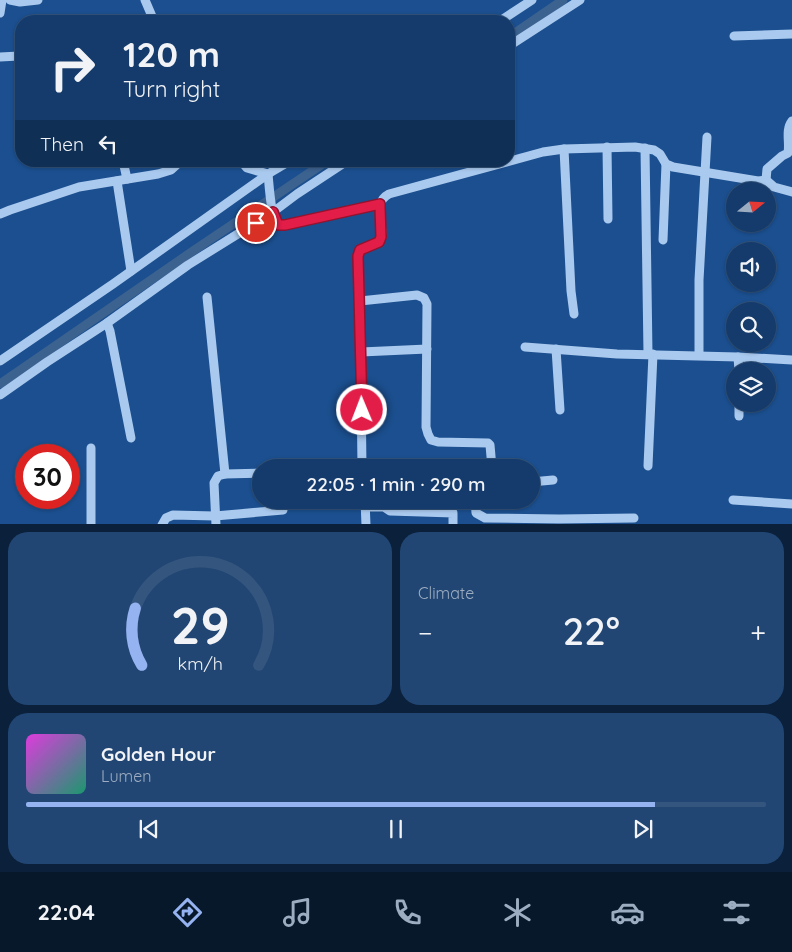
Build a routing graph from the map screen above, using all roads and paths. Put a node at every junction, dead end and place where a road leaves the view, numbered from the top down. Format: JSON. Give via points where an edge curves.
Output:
{"nodes":[{"id":1,"x":6,"y":0,"type":"edge"},
{"id":2,"x":38,"y":0,"type":"edge"},
{"id":3,"x":145,"y":0,"type":"edge"},
{"id":4,"x":532,"y":0,"type":"edge"},
{"id":5,"x":580,"y":0,"type":"edge"},
{"id":6,"x":0,"y":13,"type":"edge"},
{"id":7,"x":151,"y":15,"type":"edge"},
{"id":8,"x":509,"y":15,"type":"edge"},
{"id":9,"x":792,"y":34,"type":"edge"},
{"id":10,"x":734,"y":36,"type":"dead end"},
{"id":11,"x":515,"y":42,"type":"edge"},
{"id":12,"x":15,"y":56,"type":"edge"},
{"id":13,"x":0,"y":57,"type":"edge"},
{"id":14,"x":792,"y":121,"type":"edge"},
{"id":15,"x":707,"y":137,"type":"dead end"},
{"id":16,"x":607,"y":148,"type":"junction"},
{"id":17,"x":645,"y":148,"type":"junction"},
{"id":18,"x":564,"y":149,"type":"junction"},
{"id":19,"x":515,"y":160,"type":"edge"},
{"id":20,"x":666,"y":164,"type":"junction"},
{"id":21,"x":124,"y":167,"type":"edge"},
{"id":22,"x":174,"y":167,"type":"edge"},
{"id":23,"x":246,"y":167,"type":"edge"},
{"id":24,"x":282,"y":167,"type":"edge"},
{"id":25,"x":338,"y":167,"type":"edge"},
{"id":26,"x":488,"y":167,"type":"edge"},
{"id":27,"x":704,"y":173,"type":"junction"},
{"id":28,"x":269,"y":177,"type":"junction"},
{"id":29,"x":127,"y":179,"type":"junction"},
{"id":30,"x":117,"y":180,"type":"junction"},
{"id":31,"x":766,"y":180,"type":"junction"},
{"id":32,"x":792,"y":192,"type":"edge"},
{"id":33,"x":380,"y":204,"type":"junction"},
{"id":34,"x":272,"y":208,"type":"junction"},
{"id":35,"x":0,"y":214,"type":"edge"},
{"id":36,"x":608,"y":219,"type":"dead end"},
{"id":37,"x":663,"y":240,"type":"dead end"},
{"id":38,"x":131,"y":271,"type":"junction"},
{"id":39,"x":207,"y":297,"type":"dead end"},
{"id":40,"x":360,"y":301,"type":"junction"},
{"id":41,"x":574,"y":314,"type":"dead end"},
{"id":42,"x":107,"y":323,"type":"junction"},
{"id":43,"x":526,"y":347,"type":"dead end"},
{"id":44,"x":427,"y":349,"type":"junction"},
{"id":45,"x":556,"y":349,"type":"junction"},
{"id":46,"x":361,"y":352,"type":"junction"},
{"id":47,"x":650,"y":354,"type":"junction"},
{"id":48,"x":699,"y":355,"type":"junction"},
{"id":49,"x":738,"y":357,"type":"junction"},
{"id":50,"x":792,"y":360,"type":"edge"},
{"id":51,"x":0,"y":361,"type":"edge"},
{"id":52,"x":738,"y":362,"type":"edge"},
{"id":53,"x":0,"y":395,"type":"edge"},
{"id":54,"x":560,"y":410,"type":"dead end"},
{"id":55,"x":739,"y":412,"type":"edge"},
{"id":56,"x":739,"y":416,"type":"dead end"},
{"id":57,"x":131,"y":438,"type":"dead end"},
{"id":58,"x":91,"y":448,"type":"dead end"},
{"id":59,"x":362,"y":459,"type":"edge"},
{"id":60,"x":491,"y":459,"type":"edge"},
{"id":61,"x":648,"y":466,"type":"dead end"},
{"id":62,"x":252,"y":473,"type":"edge"},
{"id":63,"x":225,"y":474,"type":"junction"},
{"id":64,"x":553,"y":480,"type":"dead end"},
{"id":65,"x":540,"y":481,"type":"edge"},
{"id":66,"x":733,"y":500,"type":"dead end"},
{"id":67,"x":792,"y":504,"type":"edge"},
{"id":68,"x":365,"y":509,"type":"edge"},
{"id":69,"x":387,"y":509,"type":"edge"},
{"id":70,"x":476,"y":509,"type":"edge"},
{"id":71,"x":283,"y":510,"type":"dead end"},
{"id":72,"x":634,"y":518,"type":"dead end"},
{"id":73,"x":216,"y":520,"type":"edge"},
{"id":74,"x":547,"y":522,"type":"edge"},
{"id":75,"x":91,"y":524,"type":"edge"},
{"id":76,"x":162,"y":524,"type":"edge"},
{"id":77,"x":366,"y":524,"type":"edge"},
{"id":78,"x":453,"y":524,"type":"edge"}],
"edges":[{"from":1,"to":2,"type":"street"},
{"from":1,"to":6,"type":"street"},
{"from":3,"to":7,"type":"street"},
{"from":4,"to":8,"type":"street"},
{"from":5,"to":11,"type":"street"},
{"from":9,"to":10,"type":"street"},
{"from":12,"to":13,"type":"street"},
{"from":14,"to":31,"type":"street","via":[[788,130],[788,153],[767,169]]},
{"from":15,"to":27,"type":"street"},
{"from":16,"to":17,"type":"street"},
{"from":16,"to":18,"type":"street"},
{"from":16,"to":36,"type":"street"},
{"from":17,"to":20,"type":"street","via":[[660,154]]},
{"from":17,"to":47,"type":"street"},
{"from":18,"to":19,"type":"street"},
{"from":18,"to":41,"type":"street"},
{"from":20,"to":27,"type":"street"},
{"from":20,"to":37,"type":"street"},
{"from":21,"to":29,"type":"street"},
{"from":22,"to":29,"type":"street","via":[[158,174]]},
{"from":23,"to":28,"type":"street"},
{"from":24,"to":28,"type":"street"},
{"from":25,"to":34,"type":"street"},
{"from":26,"to":33,"type":"street","via":[[389,194]]},
{"from":27,"to":31,"type":"street"},
{"from":27,"to":48,"type":"street"},
{"from":28,"to":34,"type":"street"},
{"from":28,"to":38,"type":"street"},
{"from":29,"to":30,"type":"street"},
{"from":30,"to":35,"type":"street","via":[[78,187]]},
{"from":30,"to":38,"type":"street"},
{"from":31,"to":32,"type":"street","via":[[774,187]]},
{"from":33,"to":34,"type":"street","via":[[285,225],[278,225]]},
{"from":33,"to":40,"type":"street","via":[[379,242],[360,250]]},
{"from":34,"to":42,"type":"street"},
{"from":38,"to":51,"type":"street"},
{"from":39,"to":63,"type":"street"},
{"from":40,"to":44,"type":"street","via":[[417,295],[424,298],[427,304]]},
{"from":40,"to":46,"type":"street"},
{"from":42,"to":53,"type":"street"},
{"from":42,"to":57,"type":"street"},
{"from":43,"to":45,"type":"street"},
{"from":44,"to":46,"type":"street"},
{"from":44,"to":60,"type":"street","via":[[428,434],[438,442],[488,443]]},
{"from":45,"to":47,"type":"street"},
{"from":45,"to":54,"type":"street"},
{"from":46,"to":59,"type":"street"},
{"from":47,"to":48,"type":"street"},
{"from":47,"to":61,"type":"street"},
{"from":48,"to":49,"type":"street"},
{"from":49,"to":50,"type":"street"},
{"from":49,"to":52,"type":"street"},
{"from":55,"to":56,"type":"street"},
{"from":58,"to":75,"type":"street"},
{"from":62,"to":63,"type":"street"},
{"from":63,"to":73,"type":"street","via":[[218,476],[214,483]]},
{"from":64,"to":65,"type":"street"},
{"from":66,"to":67,"type":"street"},
{"from":68,"to":77,"type":"street"},
{"from":69,"to":78,"type":"street","via":[[453,513]]},
{"from":70,"to":74,"type":"street","via":[[476,513],[485,518]]},
{"from":71,"to":73,"type":"street"},
{"from":72,"to":74,"type":"street"},
{"from":73,"to":76,"type":"street","via":[[174,515]]}]}
